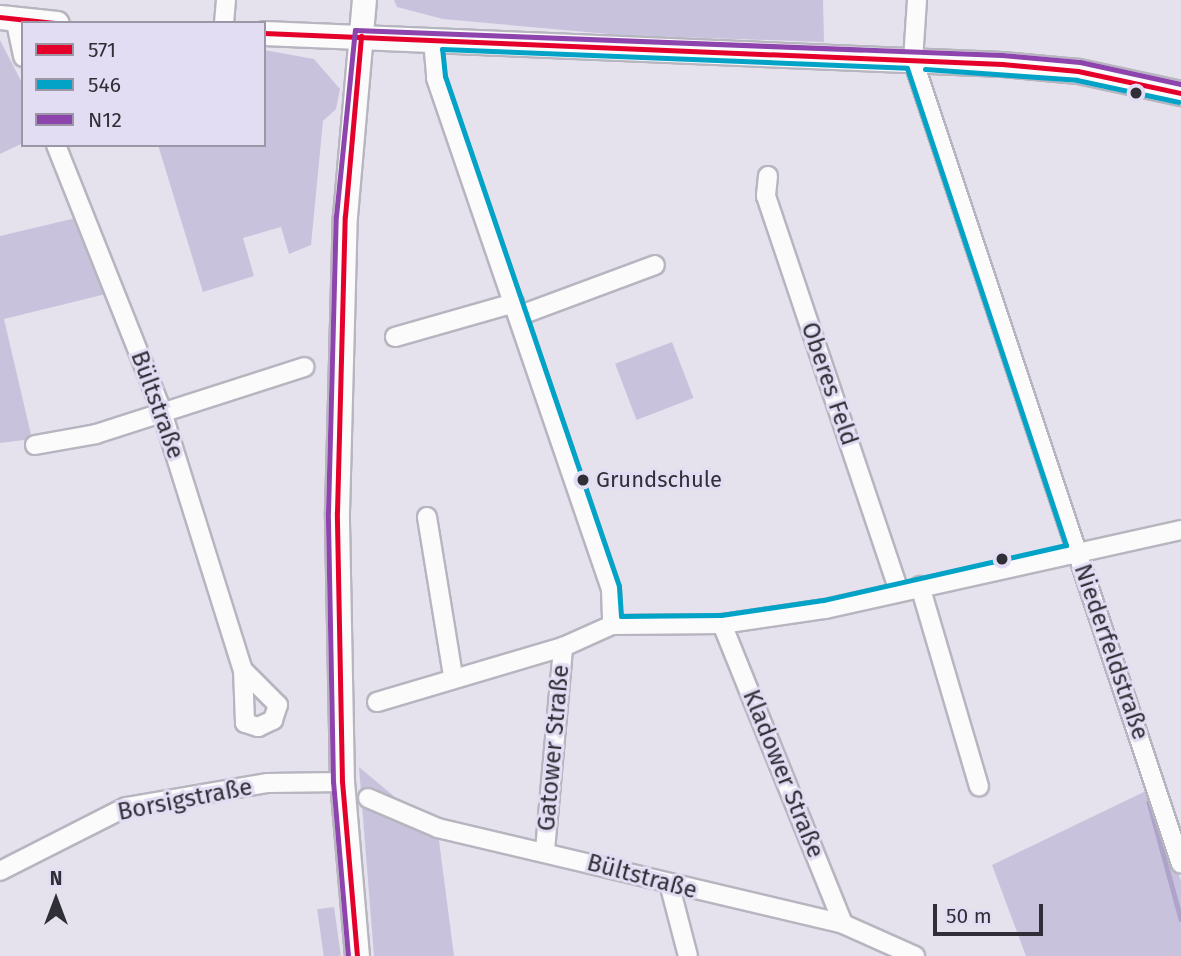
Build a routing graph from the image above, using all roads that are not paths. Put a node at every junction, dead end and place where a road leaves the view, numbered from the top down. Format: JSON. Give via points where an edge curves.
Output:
{"nodes":[{"id":1,"x":226,"y":0,"type":"edge"},
{"id":2,"x":364,"y":0,"type":"edge"},
{"id":3,"x":917,"y":0,"type":"edge"},
{"id":4,"x":7,"y":18,"type":"edge"},
{"id":5,"x":37,"y":21,"type":"edge"},
{"id":6,"x":224,"y":21,"type":"edge"},
{"id":7,"x":266,"y":33,"type":"edge"},
{"id":8,"x":361,"y":36,"type":"junction"},
{"id":9,"x":433,"y":40,"type":"junction"},
{"id":10,"x":21,"y":52,"type":"edge"},
{"id":11,"x":913,"y":60,"type":"junction"},
{"id":12,"x":1181,"y":93,"type":"edge"},
{"id":13,"x":57,"y":147,"type":"edge"},
{"id":14,"x":768,"y":176,"type":"dead end"},
{"id":15,"x":655,"y":265,"type":"dead end"},
{"id":16,"x":516,"y":310,"type":"junction"},
{"id":17,"x":395,"y":337,"type":"dead end"},
{"id":18,"x":305,"y":367,"type":"dead end"},
{"id":19,"x":161,"y":409,"type":"junction"},
{"id":20,"x":35,"y":445,"type":"dead end"},
{"id":21,"x":427,"y":517,"type":"dead end"},
{"id":22,"x":1181,"y":530,"type":"edge"},
{"id":23,"x":1077,"y":551,"type":"junction"},
{"id":24,"x":920,"y":586,"type":"junction"},
{"id":25,"x":899,"y":591,"type":"junction"},
{"id":26,"x":722,"y":624,"type":"junction"},
{"id":27,"x":612,"y":625,"type":"junction"},
{"id":28,"x":563,"y":647,"type":"junction"},
{"id":29,"x":243,"y":670,"type":"dead end"},
{"id":30,"x":453,"y":676,"type":"junction"},
{"id":31,"x":377,"y":702,"type":"dead end"},
{"id":32,"x":342,"y":782,"type":"junction"},
{"id":33,"x":979,"y":786,"type":"dead end"},
{"id":34,"x":368,"y":798,"type":"dead end"},
{"id":35,"x":545,"y":850,"type":"junction"},
{"id":36,"x":1181,"y":864,"type":"edge"},
{"id":37,"x":0,"y":871,"type":"edge"},
{"id":38,"x":670,"y":887,"type":"junction"},
{"id":39,"x":843,"y":924,"type":"junction"},
{"id":40,"x":358,"y":956,"type":"edge"},
{"id":41,"x":688,"y":956,"type":"edge"},
{"id":42,"x":915,"y":956,"type":"edge"}],
"edges":[{"from":1,"to":6,"type":"street"},
{"from":2,"to":8,"type":"main road"},
{"from":3,"to":11,"type":"street","name":"Niederfeldstraße"},
{"from":4,"to":5,"type":"main road"},
{"from":4,"to":10,"type":"street"},
{"from":7,"to":8,"type":"main road"},
{"from":8,"to":9,"type":"main road"},
{"from":8,"to":32,"type":"main road","via":[[338,364]]},
{"from":9,"to":11,"type":"main road"},
{"from":9,"to":16,"type":"street","via":[[436,78]]},
{"from":11,"to":12,"type":"main road","via":[[1078,71]]},
{"from":11,"to":23,"type":"street","name":"Niederfeldstraße"},
{"from":13,"to":19,"type":"street","name":"Bültstraße"},
{"from":14,"to":25,"type":"street","name":"Oberes Feld","via":[[766,196]]},
{"from":15,"to":16,"type":"street"},
{"from":16,"to":17,"type":"street"},
{"from":16,"to":27,"type":"street","via":[[611,589]]},
{"from":18,"to":19,"type":"street"},
{"from":19,"to":20,"type":"street","via":[[96,434]]},
{"from":19,"to":29,"type":"street","name":"Bültstraße"},
{"from":21,"to":30,"type":"street"},
{"from":22,"to":23,"type":"street"},
{"from":23,"to":24,"type":"street"},
{"from":23,"to":36,"type":"street","name":"Niederfeldstraße"},
{"from":24,"to":25,"type":"street"},
{"from":24,"to":33,"type":"street"},
{"from":25,"to":26,"type":"street"},
{"from":26,"to":27,"type":"street"},
{"from":26,"to":39,"type":"street","name":"Kladower Straße"},
{"from":27,"to":28,"type":"street","name":"Gatower Straße"},
{"from":28,"to":30,"type":"street","name":"Gatower Straße"},
{"from":28,"to":35,"type":"street","name":"Gatower Straße"},
{"from":30,"to":31,"type":"street","name":"Gatower Straße"},
{"from":32,"to":37,"type":"street","name":"Borsigstraße","via":[[268,783],[126,807]]},
{"from":32,"to":40,"type":"main road"},
{"from":34,"to":35,"type":"street","name":"Bültstraße","via":[[438,828]]},
{"from":35,"to":38,"type":"street","name":"Bültstraße"},
{"from":38,"to":39,"type":"street","name":"Bültstraße"},
{"from":38,"to":41,"type":"street"},
{"from":39,"to":42,"type":"street","name":"Bültstraße"}]}
